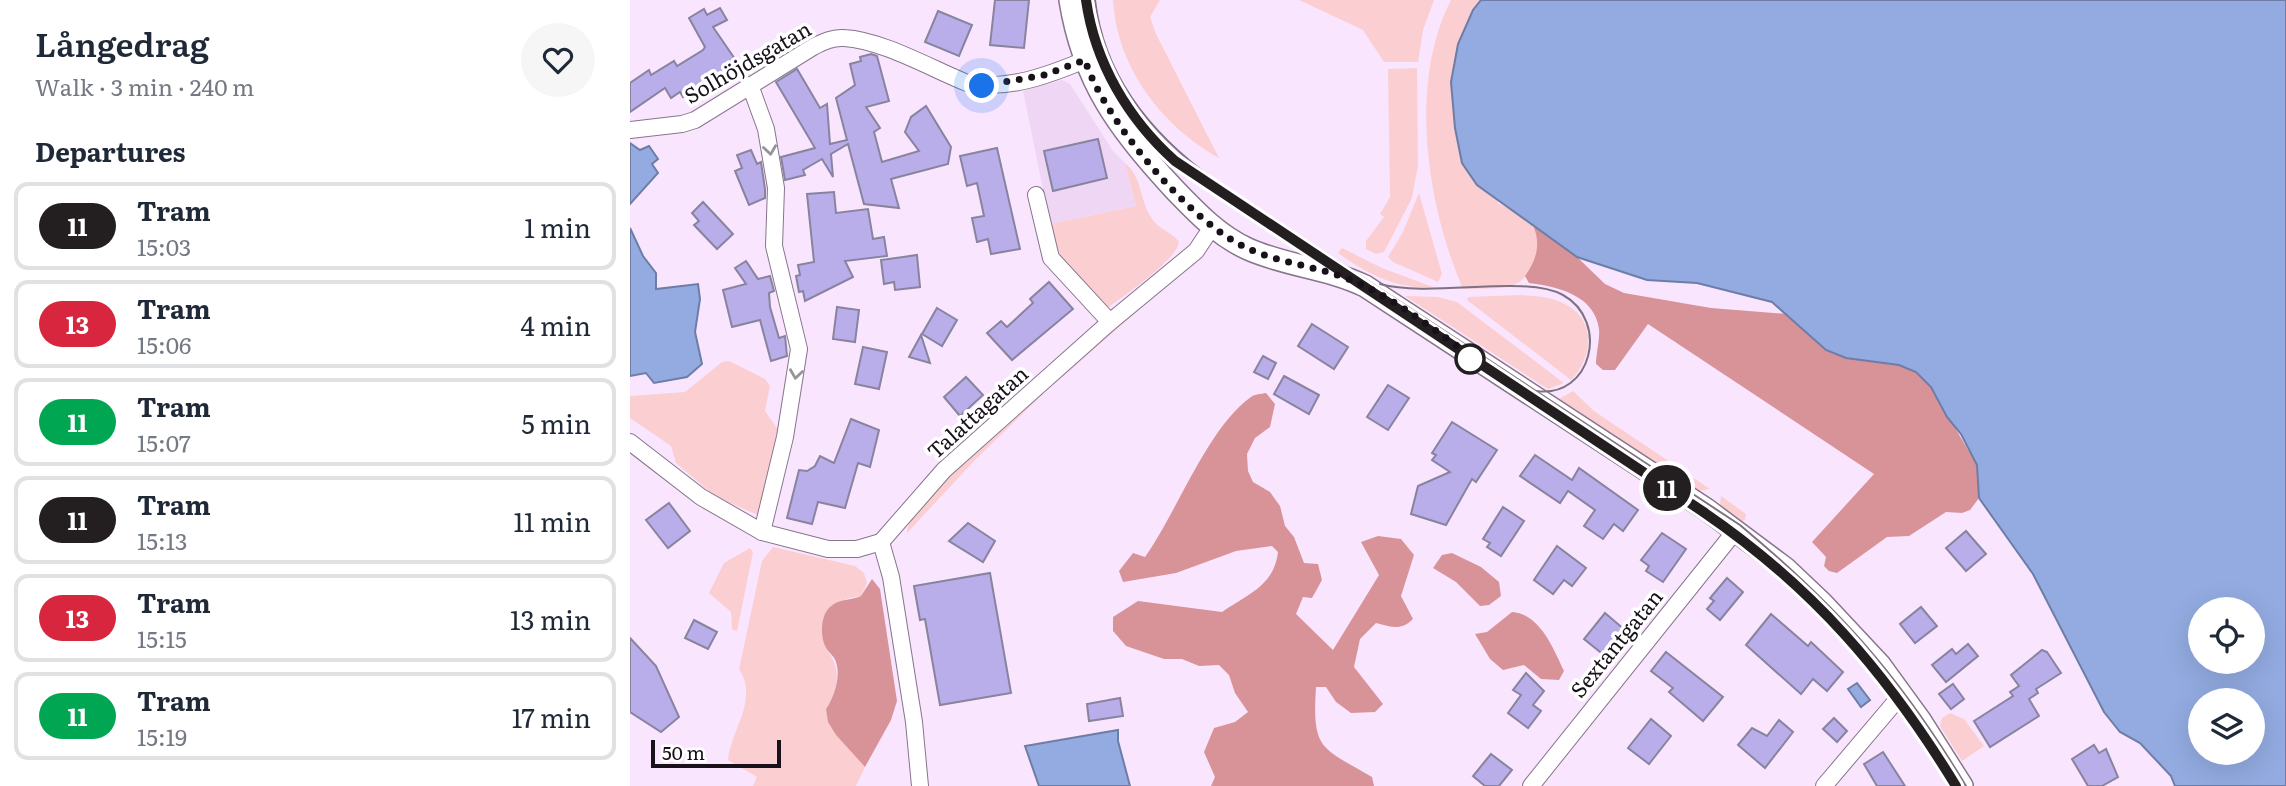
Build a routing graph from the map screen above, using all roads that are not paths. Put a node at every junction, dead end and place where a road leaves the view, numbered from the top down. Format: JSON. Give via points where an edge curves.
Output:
{"nodes":[{"id":1,"x":1070,"y":0,"type":"edge"},
{"id":2,"x":1085,"y":60,"type":"junction"},
{"id":3,"x":750,"y":85,"type":"junction"},
{"id":4,"x":630,"y":131,"type":"edge"},
{"id":5,"x":1036,"y":195,"type":"dead end"},
{"id":6,"x":1212,"y":227,"type":"junction"},
{"id":7,"x":1110,"y":322,"type":"junction"},
{"id":8,"x":630,"y":442,"type":"edge"},
{"id":9,"x":1737,"y":530,"type":"junction"},
{"id":10,"x":762,"y":532,"type":"junction"},
{"id":11,"x":881,"y":542,"type":"junction"},
{"id":12,"x":1902,"y":694,"type":"junction"},
{"id":13,"x":920,"y":786,"type":"edge"},
{"id":14,"x":1531,"y":786,"type":"edge"},
{"id":15,"x":1824,"y":786,"type":"edge"},
{"id":16,"x":1962,"y":786,"type":"edge"}],
"edges":[{"from":1,"to":2,"type":"street"},
{"from":2,"to":3,"type":"street","name":"Solhöjdsgatan","via":[[1024,80],[982,86],[874,45],[833,38]]},
{"from":2,"to":6,"type":"street","via":[[1125,133]]},
{"from":3,"to":4,"type":"street","name":"Solhöjdsgatan","via":[[682,124]]},
{"from":3,"to":10,"type":"street","one_way":true,"via":[[766,129],[776,188],[774,246],[799,349],[786,437]]},
{"from":5,"to":7,"type":"street","via":[[1051,258]]},
{"from":6,"to":7,"type":"street","name":"Talattagatan","via":[[1196,251]]},
{"from":6,"to":9,"type":"street","via":[[1248,249],[1366,286]]},
{"from":7,"to":11,"type":"street","name":"Talattagatan","via":[[944,470]]},
{"from":8,"to":10,"type":"street","via":[[701,497]]},
{"from":9,"to":12,"type":"street","via":[[1822,603]]},
{"from":9,"to":14,"type":"street","name":"Sextantgatan"},
{"from":10,"to":11,"type":"street","via":[[828,549],[857,549]]},
{"from":11,"to":13,"type":"street","via":[[891,577]]},
{"from":12,"to":15,"type":"street"},
{"from":12,"to":16,"type":"street"}]}
